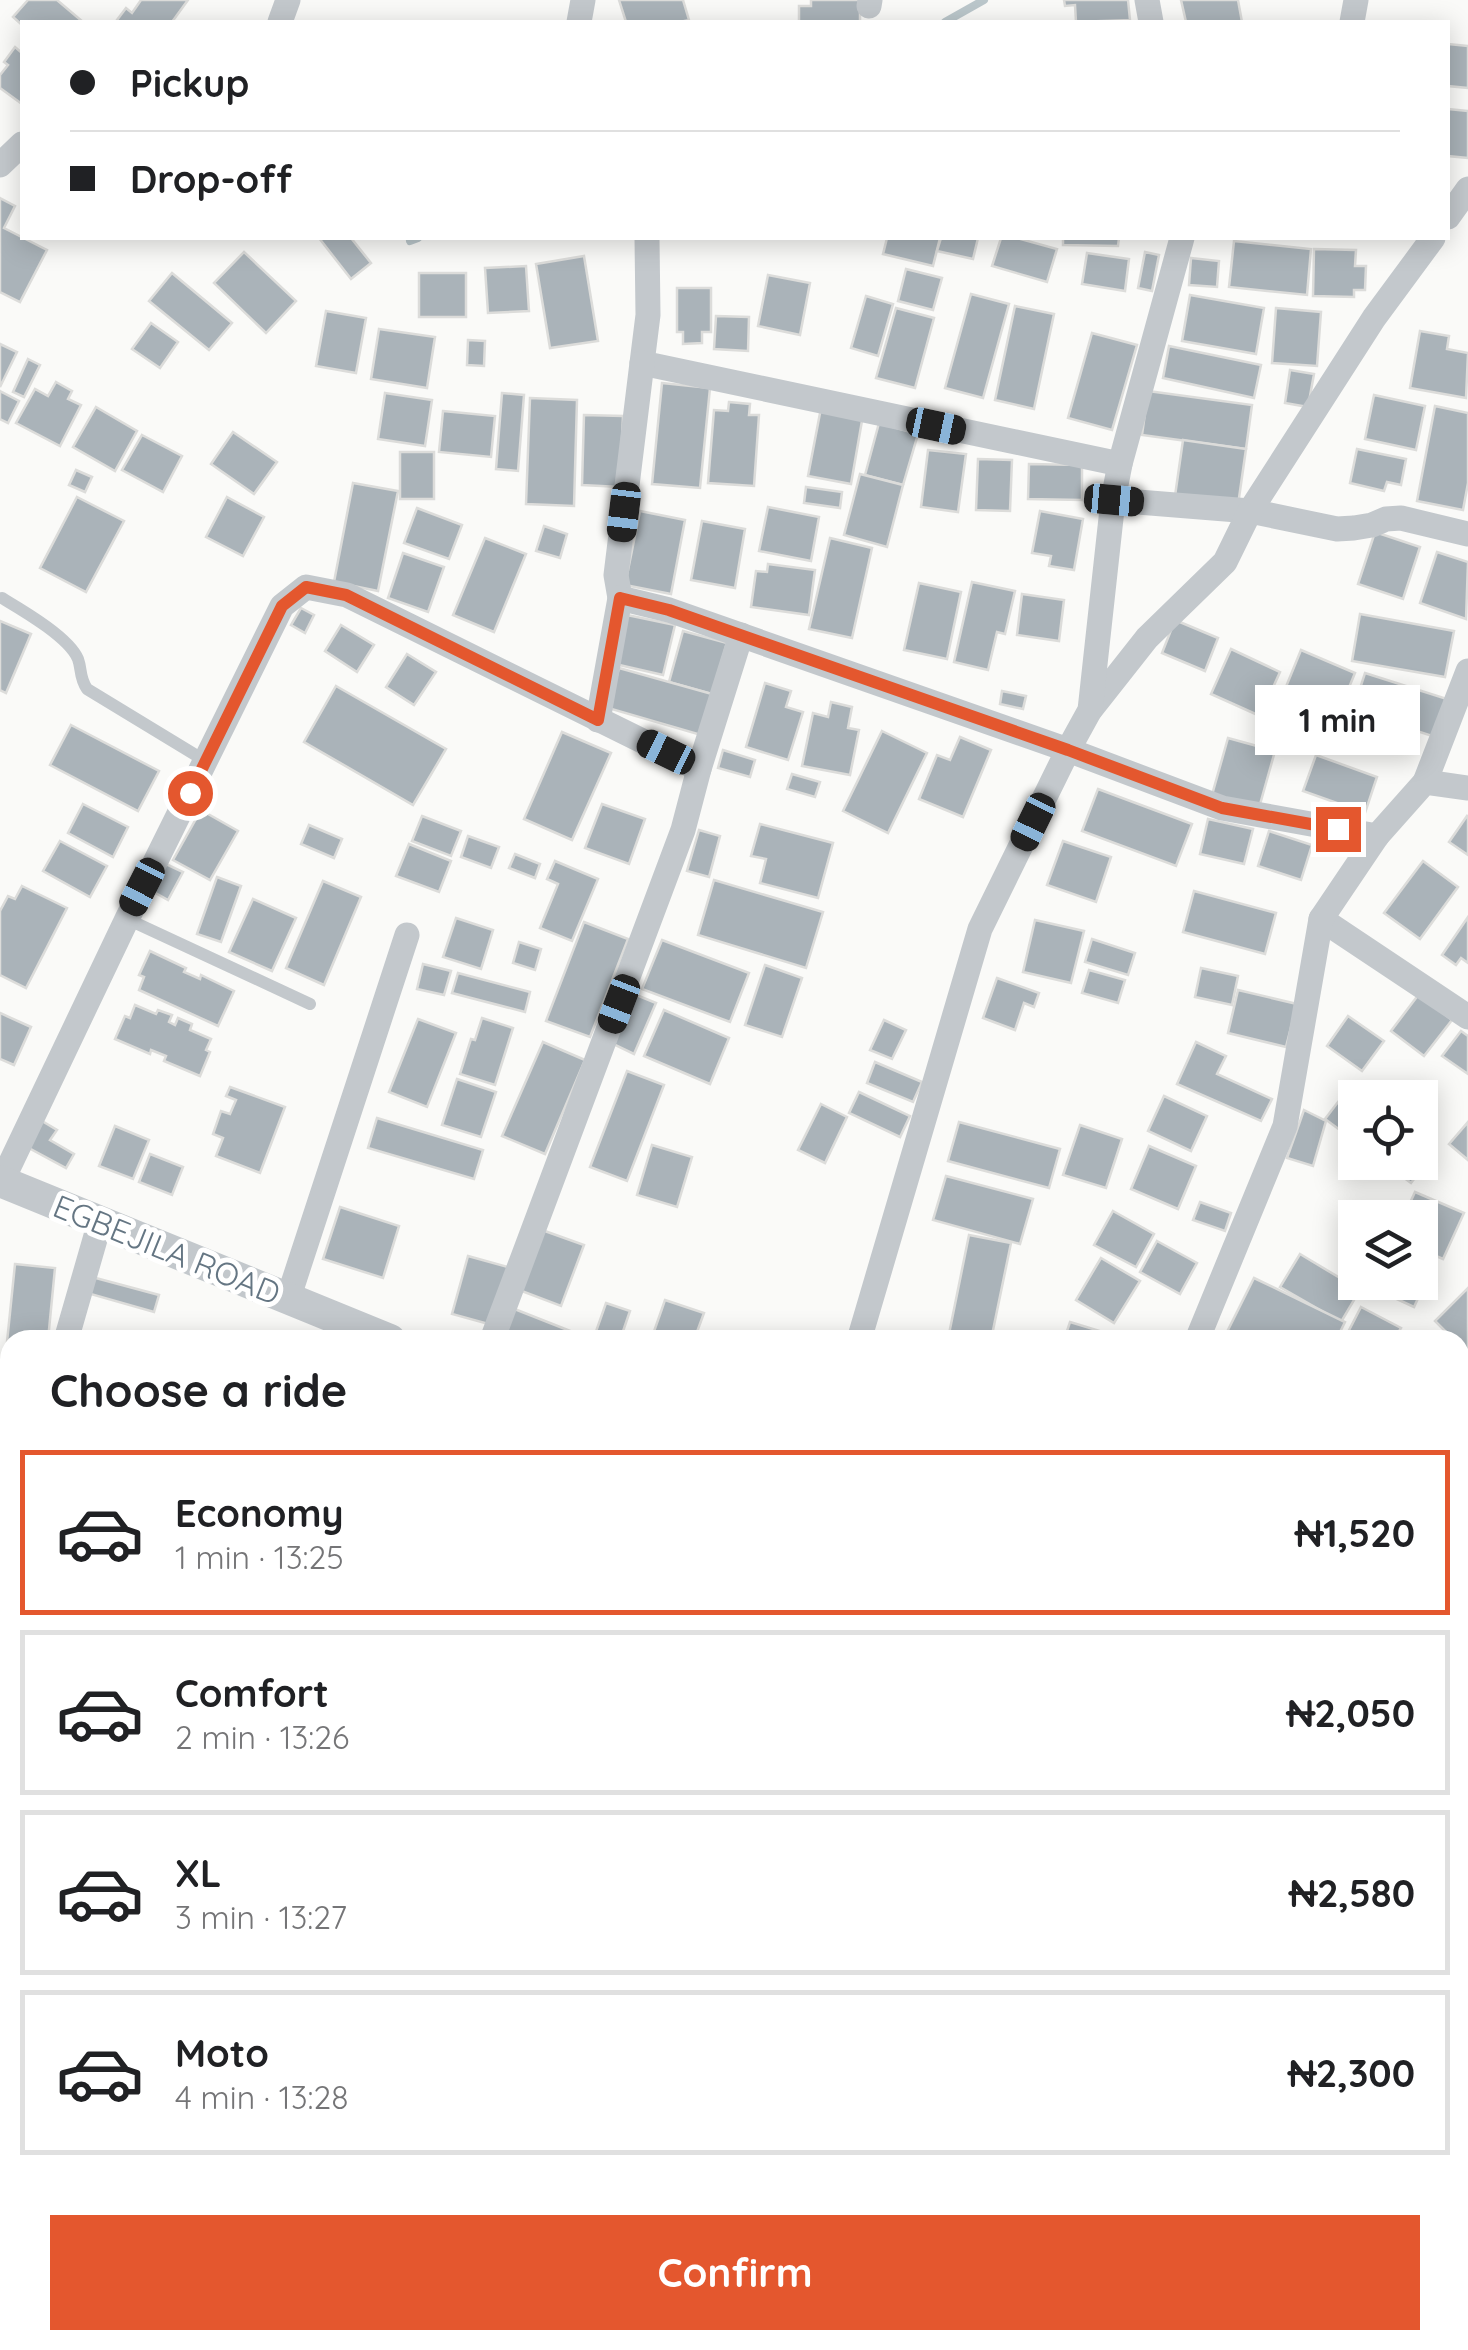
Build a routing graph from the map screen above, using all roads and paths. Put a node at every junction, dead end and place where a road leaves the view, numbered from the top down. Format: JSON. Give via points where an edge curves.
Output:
{"nodes":[{"id":1,"x":20,"y":146,"type":"edge"},
{"id":2,"x":0,"y":165,"type":"edge"},
{"id":3,"x":1468,"y":189,"type":"edge"},
{"id":4,"x":1450,"y":214,"type":"edge"},
{"id":5,"x":647,"y":240,"type":"edge"},
{"id":6,"x":1181,"y":240,"type":"edge"},
{"id":7,"x":1432,"y":240,"type":"edge"},
{"id":8,"x":642,"y":363,"type":"junction"},
{"id":9,"x":1120,"y":464,"type":"junction"},
{"id":10,"x":1114,"y":500,"type":"junction"},
{"id":11,"x":1250,"y":512,"type":"junction"},
{"id":12,"x":1468,"y":534,"type":"edge"},
{"id":13,"x":2,"y":598,"type":"edge"},
{"id":14,"x":620,"y":598,"type":"junction"},
{"id":15,"x":740,"y":636,"type":"junction"},
{"id":16,"x":1468,"y":672,"type":"edge"},
{"id":17,"x":1090,"y":710,"type":"junction"},
{"id":18,"x":598,"y":720,"type":"junction"},
{"id":19,"x":1068,"y":750,"type":"junction"},
{"id":20,"x":206,"y":762,"type":"junction"},
{"id":21,"x":699,"y":768,"type":"junction"},
{"id":22,"x":1424,"y":782,"type":"junction"},
{"id":23,"x":1468,"y":788,"type":"edge"},
{"id":24,"x":1376,"y":836,"type":"junction"},
{"id":25,"x":126,"y":919,"type":"junction"},
{"id":26,"x":1321,"y":919,"type":"junction"},
{"id":27,"x":407,"y":936,"type":"dead end"},
{"id":28,"x":310,"y":1004,"type":"dead end"},
{"id":29,"x":1468,"y":1018,"type":"edge"},
{"id":30,"x":1,"y":1181,"type":"edge"},
{"id":31,"x":100,"y":1222,"type":"junction"},
{"id":32,"x":288,"y":1299,"type":"junction"},
{"id":33,"x":69,"y":1330,"type":"edge"},
{"id":34,"x":365,"y":1330,"type":"edge"},
{"id":35,"x":496,"y":1330,"type":"edge"},
{"id":36,"x":861,"y":1330,"type":"edge"},
{"id":37,"x":1202,"y":1330,"type":"edge"}],
"edges":[{"from":1,"to":2,"type":"street"},
{"from":3,"to":4,"type":"street"},
{"from":5,"to":8,"type":"street"},
{"from":6,"to":9,"type":"street"},
{"from":7,"to":11,"type":"street"},
{"from":8,"to":9,"type":"street"},
{"from":8,"to":14,"type":"street","via":[[616,575]]},
{"from":9,"to":10,"type":"street"},
{"from":10,"to":11,"type":"street"},
{"from":10,"to":17,"type":"street"},
{"from":11,"to":12,"type":"street","via":[[1337,528],[1401,518]]},
{"from":11,"to":17,"type":"street","via":[[1225,562],[1146,638]]},
{"from":13,"to":20,"type":"lane","via":[[52,630],[77,657],[87,689]]},
{"from":14,"to":15,"type":"street"},
{"from":14,"to":18,"type":"street"},
{"from":15,"to":19,"type":"street"},
{"from":15,"to":21,"type":"street"},
{"from":16,"to":22,"type":"street"},
{"from":17,"to":19,"type":"street"},
{"from":18,"to":20,"type":"street","via":[[346,595],[306,587],[282,606]]},
{"from":18,"to":21,"type":"street"},
{"from":19,"to":24,"type":"street","via":[[1222,808]]},
{"from":19,"to":36,"type":"street","via":[[980,929]]},
{"from":20,"to":25,"type":"street"},
{"from":21,"to":35,"type":"street","via":[[684,830]]},
{"from":22,"to":23,"type":"street"},
{"from":22,"to":24,"type":"street"},
{"from":24,"to":26,"type":"street"},
{"from":25,"to":28,"type":"lane"},
{"from":25,"to":30,"type":"street"},
{"from":26,"to":29,"type":"street"},
{"from":26,"to":37,"type":"street","via":[[1285,1126]]},
{"from":27,"to":32,"type":"street"},
{"from":30,"to":31,"type":"street","name":"EGBEJILA ROAD"},
{"from":31,"to":32,"type":"street","name":"EGBEJILA ROAD"},
{"from":31,"to":33,"type":"street"},
{"from":32,"to":34,"type":"street","name":"EGBEJILA ROAD"}]}
